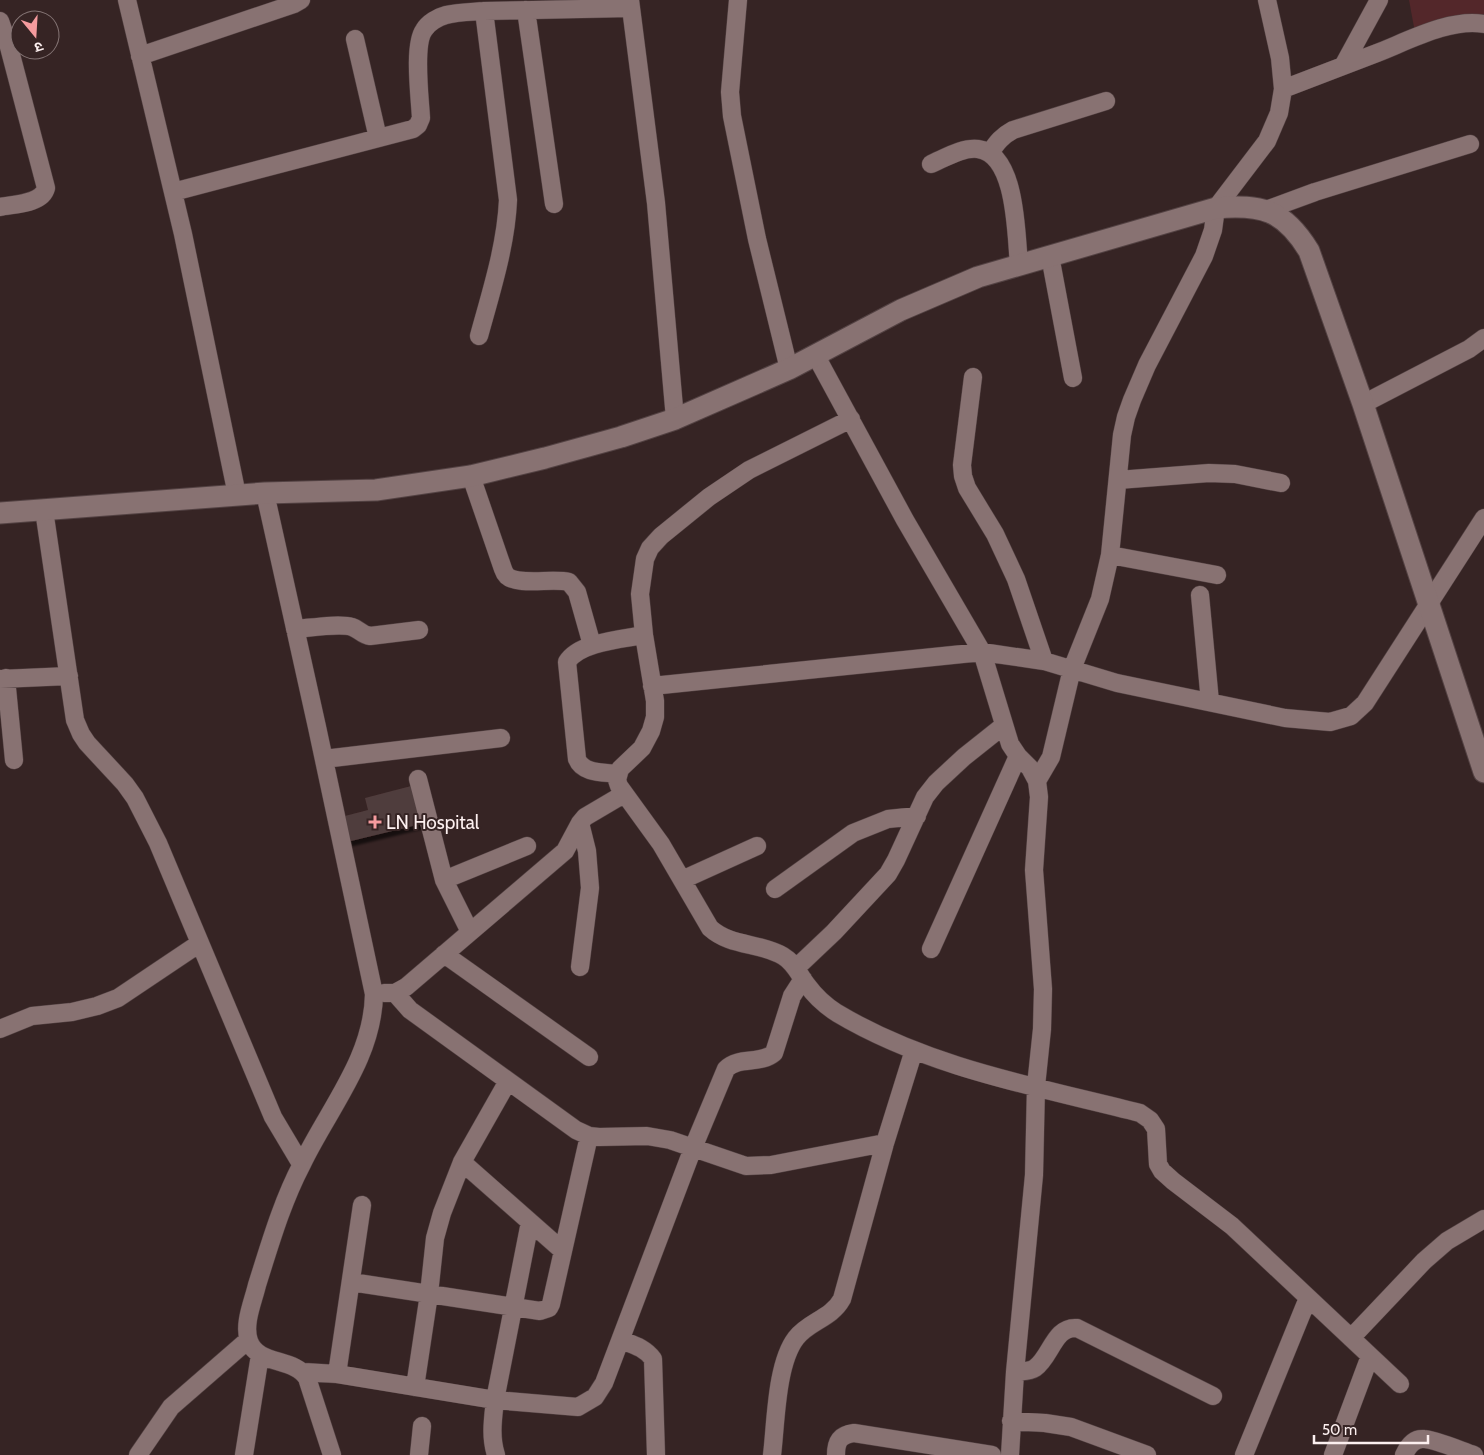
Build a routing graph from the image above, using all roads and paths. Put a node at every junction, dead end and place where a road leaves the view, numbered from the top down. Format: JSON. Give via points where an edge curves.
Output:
{"nodes":[{"id":1,"x":127,"y":0,"type":"edge"},
{"id":2,"x":302,"y":0,"type":"edge"},
{"id":3,"x":738,"y":0,"type":"edge"},
{"id":4,"x":1267,"y":0,"type":"edge"},
{"id":5,"x":1379,"y":0,"type":"edge"},
{"id":6,"x":630,"y":4,"type":"edge"},
{"id":7,"x":560,"y":5,"type":"edge"},
{"id":8,"x":526,"y":10,"type":"junction"},
{"id":9,"x":484,"y":11,"type":"junction"},
{"id":10,"x":0,"y":21,"type":"edge"},
{"id":11,"x":1484,"y":24,"type":"edge"},
{"id":12,"x":355,"y":39,"type":"dead end"},
{"id":13,"x":140,"y":56,"type":"junction"},
{"id":14,"x":1343,"y":66,"type":"junction"},
{"id":15,"x":1283,"y":89,"type":"junction"},
{"id":16,"x":1106,"y":101,"type":"dead end"},
{"id":17,"x":378,"y":138,"type":"junction"},
{"id":18,"x":1470,"y":144,"type":"dead end"},
{"id":19,"x":990,"y":153,"type":"junction"},
{"id":20,"x":931,"y":164,"type":"dead end"},
{"id":21,"x":173,"y":192,"type":"junction"},
{"id":22,"x":554,"y":204,"type":"dead end"},
{"id":23,"x":0,"y":207,"type":"edge"},
{"id":24,"x":1216,"y":208,"type":"junction"},
{"id":25,"x":1266,"y":210,"type":"junction"},
{"id":26,"x":1050,"y":256,"type":"junction"},
{"id":27,"x":1019,"y":265,"type":"junction"},
{"id":28,"x":480,"y":336,"type":"dead end"},
{"id":29,"x":1484,"y":338,"type":"edge"},
{"id":30,"x":816,"y":356,"type":"junction"},
{"id":31,"x":789,"y":370,"type":"junction"},
{"id":32,"x":973,"y":377,"type":"dead end"},
{"id":33,"x":1074,"y":378,"type":"dead end"},
{"id":34,"x":1363,"y":404,"type":"junction"},
{"id":35,"x":675,"y":419,"type":"junction"},
{"id":36,"x":851,"y":419,"type":"junction"},
{"id":37,"x":471,"y":476,"type":"junction"},
{"id":38,"x":1118,"y":480,"type":"junction"},
{"id":39,"x":1281,"y":482,"type":"dead end"},
{"id":40,"x":265,"y":493,"type":"junction"},
{"id":41,"x":237,"y":495,"type":"junction"},
{"id":42,"x":44,"y":510,"type":"junction"},
{"id":43,"x":0,"y":512,"type":"edge"},
{"id":44,"x":1484,"y":519,"type":"edge"},
{"id":45,"x":1110,"y":555,"type":"junction"},
{"id":46,"x":1216,"y":575,"type":"dead end"},
{"id":47,"x":1200,"y":595,"type":"dead end"},
{"id":48,"x":1428,"y":606,"type":"junction"},
{"id":49,"x":296,"y":629,"type":"junction"},
{"id":50,"x":418,"y":630,"type":"dead end"},
{"id":51,"x":644,"y":635,"type":"junction"},
{"id":52,"x":592,"y":645,"type":"junction"},
{"id":53,"x":982,"y":652,"type":"junction"},
{"id":54,"x":1044,"y":661,"type":"junction"},
{"id":55,"x":1072,"y":669,"type":"junction"},
{"id":56,"x":69,"y":676,"type":"junction"},
{"id":57,"x":3,"y":678,"type":"edge"},
{"id":58,"x":652,"y":686,"type":"junction"},
{"id":59,"x":1210,"y":702,"type":"junction"},
{"id":60,"x":1003,"y":726,"type":"junction"},
{"id":61,"x":502,"y":738,"type":"dead end"},
{"id":62,"x":1018,"y":756,"type":"junction"},
{"id":63,"x":324,"y":759,"type":"junction"},
{"id":64,"x":14,"y":760,"type":"dead end"},
{"id":65,"x":1484,"y":772,"type":"edge"},
{"id":66,"x":618,"y":774,"type":"junction"},
{"id":67,"x":418,"y":779,"type":"dead end"},
{"id":68,"x":1036,"y":781,"type":"junction"},
{"id":69,"x":624,"y":794,"type":"junction"},
{"id":70,"x":917,"y":816,"type":"junction"},
{"id":71,"x":580,"y":823,"type":"junction"},
{"id":72,"x":527,"y":846,"type":"dead end"},
{"id":73,"x":756,"y":846,"type":"dead end"},
{"id":74,"x":444,"y":880,"type":"junction"},
{"id":75,"x":682,"y":880,"type":"junction"},
{"id":76,"x":775,"y":889,"type":"dead end"},
{"id":77,"x":470,"y":932,"type":"junction"},
{"id":78,"x":200,"y":942,"type":"junction"},
{"id":79,"x":931,"y":949,"type":"dead end"},
{"id":80,"x":444,"y":954,"type":"junction"},
{"id":81,"x":580,"y":967,"type":"dead end"},
{"id":82,"x":799,"y":973,"type":"junction"},
{"id":83,"x":395,"y":992,"type":"junction"},
{"id":84,"x":374,"y":994,"type":"junction"},
{"id":85,"x":0,"y":1029,"type":"edge"},
{"id":86,"x":914,"y":1050,"type":"junction"},
{"id":87,"x":589,"y":1057,"type":"dead end"},
{"id":88,"x":508,"y":1081,"type":"junction"},
{"id":89,"x":1036,"y":1086,"type":"junction"},
{"id":90,"x":589,"y":1136,"type":"junction"},
{"id":91,"x":885,"y":1142,"type":"junction"},
{"id":92,"x":693,"y":1148,"type":"junction"},
{"id":93,"x":462,"y":1162,"type":"junction"},
{"id":94,"x":301,"y":1164,"type":"junction"},
{"id":95,"x":362,"y":1205,"type":"dead end"},
{"id":96,"x":1484,"y":1219,"type":"edge"},
{"id":97,"x":530,"y":1222,"type":"junction"},
{"id":98,"x":563,"y":1251,"type":"junction"},
{"id":99,"x":351,"y":1282,"type":"junction"},
{"id":100,"x":429,"y":1294,"type":"junction"},
{"id":101,"x":1308,"y":1298,"type":"junction"},
{"id":102,"x":513,"y":1306,"type":"junction"},
{"id":103,"x":1351,"y":1338,"type":"junction"},
{"id":104,"x":248,"y":1340,"type":"junction"},
{"id":105,"x":621,"y":1340,"type":"junction"},
{"id":106,"x":260,"y":1355,"type":"junction"},
{"id":107,"x":1370,"y":1356,"type":"junction"},
{"id":108,"x":304,"y":1372,"type":"junction"},
{"id":109,"x":1015,"y":1372,"type":"junction"},
{"id":110,"x":337,"y":1374,"type":"junction"},
{"id":111,"x":1400,"y":1384,"type":"dead end"},
{"id":112,"x":415,"y":1387,"type":"junction"},
{"id":113,"x":1213,"y":1396,"type":"dead end"},
{"id":114,"x":495,"y":1400,"type":"junction"},
{"id":115,"x":1011,"y":1421,"type":"junction"},
{"id":116,"x":422,"y":1426,"type":"dead end"},
{"id":117,"x":897,"y":1447,"type":"edge"},
{"id":118,"x":138,"y":1455,"type":"edge"},
{"id":119,"x":244,"y":1455,"type":"edge"},
{"id":120,"x":332,"y":1455,"type":"edge"},
{"id":121,"x":420,"y":1455,"type":"edge"},
{"id":122,"x":496,"y":1455,"type":"edge"},
{"id":123,"x":656,"y":1455,"type":"edge"},
{"id":124,"x":772,"y":1455,"type":"edge"},
{"id":125,"x":836,"y":1455,"type":"edge"},
{"id":126,"x":992,"y":1455,"type":"edge"},
{"id":127,"x":1010,"y":1455,"type":"edge"},
{"id":128,"x":1147,"y":1455,"type":"edge"},
{"id":129,"x":1244,"y":1455,"type":"edge"},
{"id":130,"x":1333,"y":1455,"type":"edge"},
{"id":131,"x":1404,"y":1455,"type":"edge"},
{"id":132,"x":1474,"y":1455,"type":"edge"}],
"edges":[{"from":1,"to":13,"type":"street"},
{"from":2,"to":13,"type":"street"},
{"from":3,"to":31,"type":"street","via":[[730,92],[732,116],[757,239]]},
{"from":4,"to":15,"type":"street","via":[[1280,58]]},
{"from":5,"to":14,"type":"street"},
{"from":6,"to":7,"type":"street"},
{"from":6,"to":35,"type":"street","via":[[656,203]]},
{"from":7,"to":8,"type":"street"},
{"from":8,"to":9,"type":"street"},
{"from":8,"to":22,"type":"street"},
{"from":9,"to":17,"type":"street","via":[[445,15],[424,30],[419,41],[421,118],[413,129]]},
{"from":9,"to":28,"type":"street","via":[[508,200],[503,244]]},
{"from":10,"to":23,"type":"street","via":[[46,188],[45,194],[38,199]]},
{"from":11,"to":14,"type":"street","via":[[1458,24]]},
{"from":12,"to":17,"type":"street"},
{"from":13,"to":21,"type":"street"},
{"from":14,"to":15,"type":"street"},
{"from":15,"to":24,"type":"street","via":[[1279,113],[1267,140]]},
{"from":16,"to":19,"type":"street","via":[[1014,130],[1001,138]]},
{"from":17,"to":21,"type":"street"},
{"from":18,"to":25,"type":"street"},
{"from":19,"to":20,"type":"street","via":[[966,149]]},
{"from":19,"to":27,"type":"street","via":[[1007,179]]},
{"from":21,"to":41,"type":"street"},
{"from":24,"to":25,"type":"street","via":[[1236,206]]},
{"from":24,"to":26,"type":"street"},
{"from":24,"to":38,"type":"street","via":[[1204,256],[1132,400],[1122,435]]},
{"from":25,"to":34,"type":"street","via":[[1289,225],[1309,251]]},
{"from":26,"to":27,"type":"street"},
{"from":26,"to":33,"type":"street"},
{"from":27,"to":30,"type":"street","via":[[978,277],[901,310]]},
{"from":29,"to":34,"type":"street"},
{"from":30,"to":31,"type":"street"},
{"from":30,"to":36,"type":"street"},
{"from":31,"to":35,"type":"street"},
{"from":32,"to":54,"type":"street","via":[[963,476],[1016,579]]},
{"from":34,"to":48,"type":"street"},
{"from":35,"to":37,"type":"street","via":[[621,437]]},
{"from":36,"to":51,"type":"street","via":[[749,470],[661,536],[650,548],[642,575],[640,594]]},
{"from":36,"to":53,"type":"street"},
{"from":37,"to":40,"type":"street","via":[[376,490]]},
{"from":37,"to":52,"type":"street","via":[[508,577],[524,581],[569,582],[577,592]]},
{"from":38,"to":39,"type":"street","via":[[1209,473]]},
{"from":38,"to":45,"type":"street"},
{"from":40,"to":41,"type":"street"},
{"from":40,"to":49,"type":"street"},
{"from":41,"to":42,"type":"street"},
{"from":42,"to":43,"type":"street"},
{"from":42,"to":56,"type":"street"},
{"from":44,"to":48,"type":"street"},
{"from":45,"to":46,"type":"street"},
{"from":45,"to":55,"type":"street","via":[[1100,599]]},
{"from":47,"to":59,"type":"street"},
{"from":48,"to":59,"type":"street","via":[[1365,703],[1351,716],[1330,722],[1285,718]]},
{"from":48,"to":65,"type":"street"},
{"from":49,"to":50,"type":"street","via":[[344,626],[370,636]]},
{"from":49,"to":63,"type":"street"},
{"from":51,"to":52,"type":"street"},
{"from":51,"to":58,"type":"street"},
{"from":52,"to":66,"type":"street","via":[[570,657],[567,667],[577,759],[583,768]]},
{"from":53,"to":54,"type":"street"},
{"from":53,"to":58,"type":"street"},
{"from":53,"to":60,"type":"street"},
{"from":54,"to":55,"type":"street"},
{"from":55,"to":59,"type":"street","via":[[1117,683]]},
{"from":55,"to":68,"type":"street","via":[[1051,757]]},
{"from":56,"to":57,"type":"street"},
{"from":56,"to":78,"type":"street","via":[[75,720],[81,734],[135,798]]},
{"from":57,"to":64,"type":"street"},
{"from":58,"to":66,"type":"street","via":[[655,717],[651,731],[642,748]]},
{"from":60,"to":62,"type":"street"},
{"from":60,"to":70,"type":"street","via":[[936,783],[925,797]]},
{"from":61,"to":63,"type":"street"},
{"from":62,"to":68,"type":"street","via":[[1030,768]]},
{"from":62,"to":79,"type":"street"},
{"from":63,"to":84,"type":"street"},
{"from":66,"to":69,"type":"street","via":[[617,780]]},
{"from":67,"to":74,"type":"street"},
{"from":68,"to":89,"type":"street","via":[[1039,796],[1034,870],[1043,989]]},
{"from":69,"to":71,"type":"street"},
{"from":69,"to":75,"type":"street","via":[[661,844]]},
{"from":70,"to":76,"type":"street","via":[[888,819],[853,833]]},
{"from":70,"to":82,"type":"street","via":[[888,874]]},
{"from":71,"to":77,"type":"street","via":[[565,851]]},
{"from":71,"to":81,"type":"street","via":[[587,851],[590,888]]},
{"from":72,"to":74,"type":"street"},
{"from":73,"to":75,"type":"street"},
{"from":74,"to":77,"type":"street"},
{"from":75,"to":82,"type":"street","via":[[710,928],[719,937],[773,950],[786,957]]},
{"from":77,"to":80,"type":"street"},
{"from":78,"to":85,"type":"street","via":[[118,998],[72,1012],[32,1016]]},
{"from":78,"to":94,"type":"street","via":[[273,1117]]},
{"from":80,"to":83,"type":"street","via":[[406,987]]},
{"from":80,"to":87,"type":"street"},
{"from":82,"to":86,"type":"street","via":[[820,1000],[836,1012]]},
{"from":82,"to":92,"type":"street","via":[[774,1053],[764,1059],[737,1062],[726,1069]]},
{"from":83,"to":84,"type":"street"},
{"from":83,"to":88,"type":"street","via":[[410,1010]]},
{"from":84,"to":94,"type":"street","via":[[370,1027],[353,1072]]},
{"from":86,"to":89,"type":"street"},
{"from":86,"to":91,"type":"street"},
{"from":88,"to":90,"type":"street"},
{"from":88,"to":93,"type":"street"},
{"from":89,"to":101,"type":"street","via":[[1140,1113],[1150,1120],[1156,1129],[1158,1164],[1162,1171],[1232,1226]]},
{"from":89,"to":109,"type":"street","via":[[1034,1175]]},
{"from":90,"to":92,"type":"street","via":[[647,1136]]},
{"from":90,"to":98,"type":"street"},
{"from":91,"to":92,"type":"street","via":[[757,1166],[746,1166]]},
{"from":91,"to":124,"type":"street","via":[[842,1299],[837,1308],[796,1337],[782,1368]]},
{"from":92,"to":105,"type":"street"},
{"from":93,"to":97,"type":"street"},
{"from":93,"to":100,"type":"street","via":[[435,1238]]},
{"from":94,"to":104,"type":"street","via":[[269,1245],[248,1316]]},
{"from":95,"to":99,"type":"street"},
{"from":96,"to":103,"type":"street","via":[[1447,1241],[1424,1261]]},
{"from":97,"to":98,"type":"street"},
{"from":97,"to":102,"type":"street"},
{"from":98,"to":102,"type":"street","via":[[549,1308],[540,1311]]},
{"from":99,"to":100,"type":"street"},
{"from":99,"to":110,"type":"street"},
{"from":100,"to":102,"type":"street"},
{"from":100,"to":112,"type":"street"},
{"from":101,"to":103,"type":"street"},
{"from":101,"to":129,"type":"street"},
{"from":102,"to":114,"type":"street"},
{"from":103,"to":107,"type":"street"},
{"from":104,"to":106,"type":"street"},
{"from":104,"to":118,"type":"street","via":[[171,1408]]},
{"from":105,"to":114,"type":"street","via":[[596,1396],[578,1407]]},
{"from":105,"to":123,"type":"street","via":[[640,1347],[652,1359]]},
{"from":106,"to":108,"type":"street","via":[[293,1365]]},
{"from":106,"to":119,"type":"street"},
{"from":107,"to":111,"type":"street"},
{"from":107,"to":130,"type":"street"},
{"from":108,"to":110,"type":"street"},
{"from":108,"to":120,"type":"street"},
{"from":109,"to":113,"type":"street","via":[[1034,1368],[1060,1334],[1066,1329],[1077,1328]]},
{"from":109,"to":115,"type":"street"},
{"from":110,"to":112,"type":"street"},
{"from":112,"to":114,"type":"street"},
{"from":114,"to":122,"type":"street","via":[[492,1438]]},
{"from":115,"to":127,"type":"street"},
{"from":115,"to":128,"type":"street","via":[[1071,1427]]},
{"from":116,"to":121,"type":"street"},
{"from":117,"to":125,"type":"street","via":[[854,1433],[846,1434],[836,1445]]},
{"from":117,"to":126,"type":"street"},
{"from":131,"to":132,"type":"street","via":[[1412,1442],[1424,1439]]}]}
